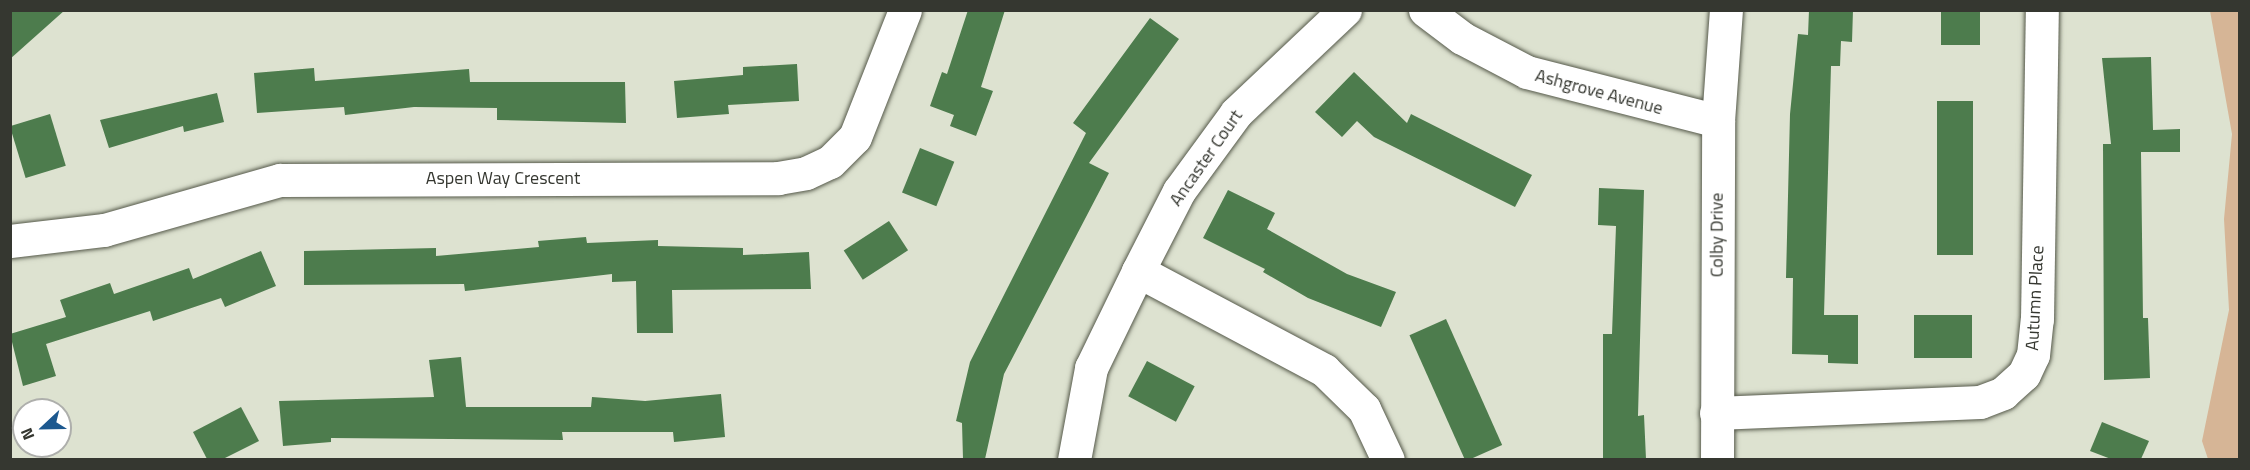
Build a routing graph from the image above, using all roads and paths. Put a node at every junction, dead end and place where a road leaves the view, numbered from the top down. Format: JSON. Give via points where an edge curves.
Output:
{"nodes":[{"id":1,"x":905,"y":10,"type":"edge"},
{"id":2,"x":1345,"y":10,"type":"edge"},
{"id":3,"x":1425,"y":10,"type":"edge"},
{"id":4,"x":1726,"y":10,"type":"edge"},
{"id":5,"x":2042,"y":10,"type":"edge"},
{"id":6,"x":1718,"y":121,"type":"junction"},
{"id":7,"x":10,"y":241,"type":"edge"},
{"id":8,"x":1138,"y":271,"type":"junction"},
{"id":9,"x":1716,"y":413,"type":"junction"},
{"id":10,"x":1074,"y":459,"type":"edge"},
{"id":11,"x":1389,"y":459,"type":"edge"},
{"id":12,"x":1717,"y":459,"type":"edge"}],
"edges":[{"from":1,"to":7,"type":"street","name":"Aspen Way Crescent","via":[[855,137],[830,162],[806,173],[778,178],[280,180],[104,230]]},
{"from":2,"to":8,"type":"street","name":"Ancaster Court","via":[[1236,113],[1179,191]]},
{"from":3,"to":6,"type":"street","name":"Ashgrove Avenue","via":[[1462,38],[1527,72]]},
{"from":4,"to":6,"type":"street","name":"Colby Drive"},
{"from":5,"to":9,"type":"street","name":"Autumn Place","via":[[2037,319],[2033,355],[2024,374],[2003,393],[1980,402]]},
{"from":6,"to":9,"type":"street","name":"Colby Drive"},
{"from":8,"to":10,"type":"street","name":"Ancaster Court","via":[[1091,368]]},
{"from":8,"to":11,"type":"street","via":[[1324,370],[1364,409]]},
{"from":9,"to":12,"type":"street","name":"Colby Drive"}]}
